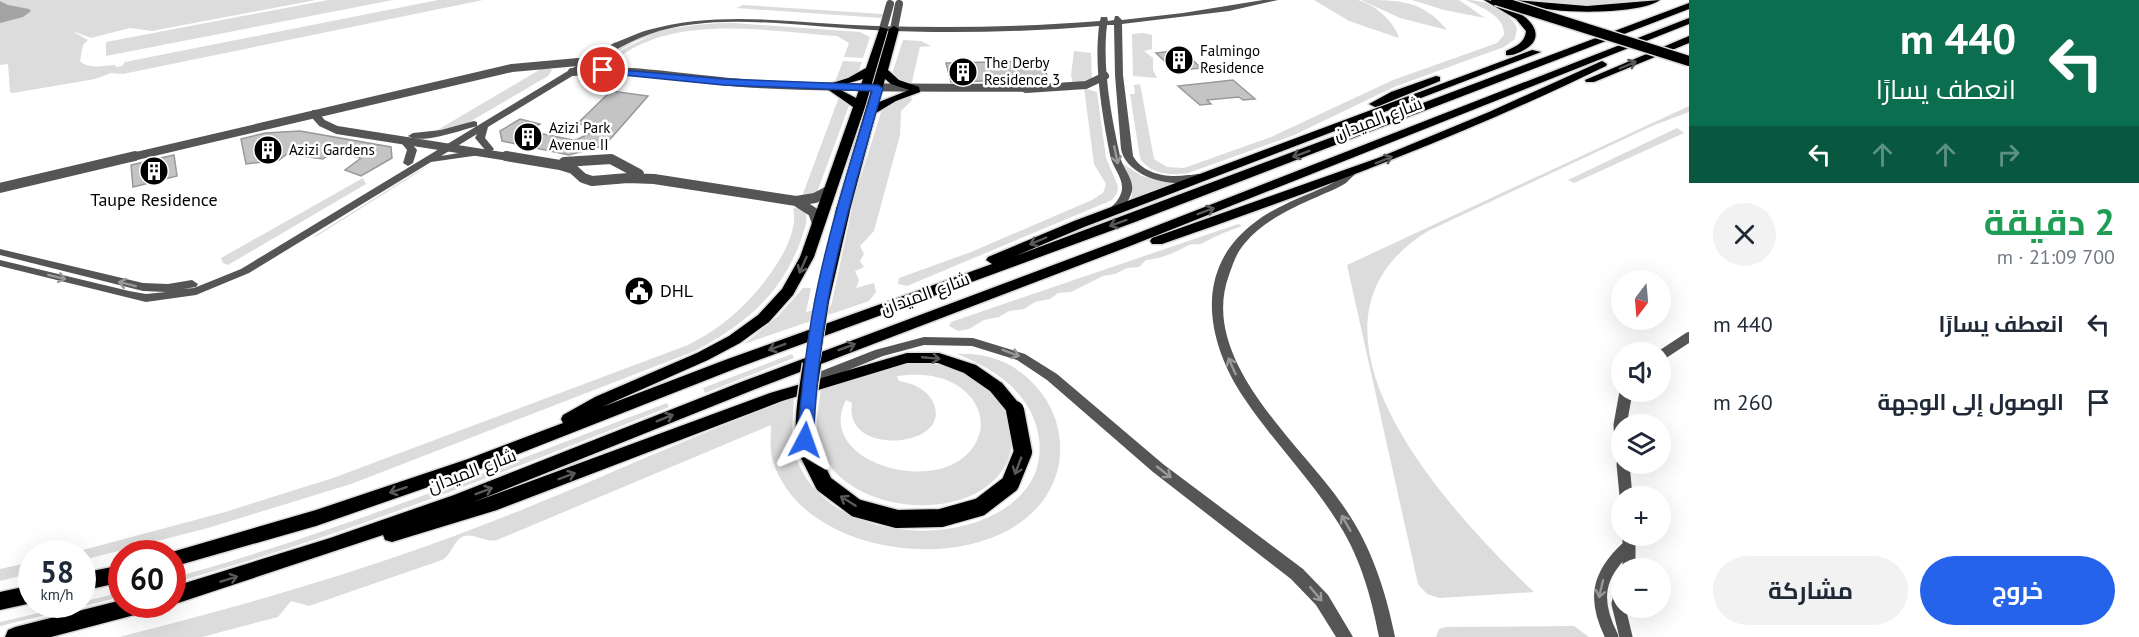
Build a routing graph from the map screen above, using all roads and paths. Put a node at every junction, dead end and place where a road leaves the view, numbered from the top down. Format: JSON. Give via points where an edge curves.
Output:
{"nodes":[{"id":1,"x":1249,"y":0,"type":"edge"},
{"id":2,"x":1274,"y":0,"type":"edge"},
{"id":3,"x":1489,"y":0,"type":"edge"},
{"id":4,"x":1496,"y":0,"type":"edge"},
{"id":5,"x":1507,"y":0,"type":"edge"},
{"id":6,"x":1519,"y":0,"type":"edge"},
{"id":7,"x":1678,"y":0,"type":"edge"},
{"id":8,"x":1653,"y":1,"type":"edge"},
{"id":9,"x":890,"y":3,"type":"dead end"},
{"id":10,"x":899,"y":4,"type":"dead end"},
{"id":11,"x":1689,"y":6,"type":"edge"},
{"id":12,"x":1118,"y":20,"type":"junction"},
{"id":13,"x":1103,"y":21,"type":"junction"},
{"id":14,"x":1689,"y":21,"type":"edge"},
{"id":15,"x":889,"y":27,"type":"junction"},
{"id":16,"x":1689,"y":39,"type":"edge"},
{"id":17,"x":1622,"y":46,"type":"junction"},
{"id":18,"x":595,"y":59,"type":"junction"},
{"id":19,"x":1689,"y":59,"type":"edge"},
{"id":20,"x":578,"y":62,"type":"junction"},
{"id":21,"x":538,"y":64,"type":"junction"},
{"id":22,"x":603,"y":70,"type":"junction"},
{"id":23,"x":871,"y":70,"type":"junction"},
{"id":24,"x":572,"y":72,"type":"junction"},
{"id":25,"x":883,"y":72,"type":"junction"},
{"id":26,"x":556,"y":75,"type":"junction"},
{"id":27,"x":1105,"y":76,"type":"junction"},
{"id":28,"x":1078,"y":86,"type":"junction"},
{"id":29,"x":831,"y":88,"type":"junction"},
{"id":30,"x":864,"y":90,"type":"junction"},
{"id":31,"x":878,"y":90,"type":"junction"},
{"id":32,"x":915,"y":91,"type":"junction"},
{"id":33,"x":1107,"y":98,"type":"junction"},
{"id":34,"x":1514,"y":106,"type":"junction"},
{"id":35,"x":859,"y":107,"type":"junction"},
{"id":36,"x":872,"y":111,"type":"junction"},
{"id":37,"x":324,"y":112,"type":"junction"},
{"id":38,"x":314,"y":114,"type":"junction"},
{"id":39,"x":479,"y":125,"type":"junction"},
{"id":40,"x":1328,"y":131,"type":"junction"},
{"id":41,"x":409,"y":138,"type":"junction"},
{"id":42,"x":446,"y":144,"type":"junction"},
{"id":43,"x":489,"y":149,"type":"junction"},
{"id":44,"x":477,"y":153,"type":"junction"},
{"id":45,"x":591,"y":162,"type":"junction"},
{"id":46,"x":413,"y":164,"type":"junction"},
{"id":47,"x":623,"y":167,"type":"junction"},
{"id":48,"x":1231,"y":168,"type":"junction"},
{"id":49,"x":580,"y":173,"type":"junction"},
{"id":50,"x":1350,"y":174,"type":"junction"},
{"id":51,"x":612,"y":179,"type":"junction"},
{"id":52,"x":654,"y":179,"type":"junction"},
{"id":53,"x":0,"y":188,"type":"edge"},
{"id":54,"x":830,"y":190,"type":"junction"},
{"id":55,"x":796,"y":201,"type":"junction"},
{"id":56,"x":1112,"y":212,"type":"junction"},
{"id":57,"x":818,"y":226,"type":"junction"},
{"id":58,"x":0,"y":252,"type":"edge"},
{"id":59,"x":0,"y":263,"type":"edge"},
{"id":60,"x":1030,"y":279,"type":"junction"},
{"id":61,"x":206,"y":284,"type":"junction"},
{"id":62,"x":849,"y":320,"type":"junction"},
{"id":63,"x":1689,"y":337,"type":"edge"},
{"id":64,"x":1671,"y":349,"type":"edge"},
{"id":65,"x":776,"y":398,"type":"junction"},
{"id":66,"x":548,"y":435,"type":"junction"},
{"id":67,"x":330,"y":546,"type":"junction"},
{"id":68,"x":1624,"y":546,"type":"edge"},
{"id":69,"x":186,"y":555,"type":"edge"},
{"id":70,"x":186,"y":592,"type":"edge"},
{"id":71,"x":18,"y":597,"type":"edge"},
{"id":72,"x":0,"y":601,"type":"edge"},
{"id":73,"x":108,"y":613,"type":"edge"},
{"id":74,"x":1621,"y":618,"type":"edge"},
{"id":75,"x":15,"y":637,"type":"edge"},
{"id":76,"x":1345,"y":637,"type":"edge"},
{"id":77,"x":1387,"y":637,"type":"edge"},
{"id":78,"x":1612,"y":637,"type":"edge"},
{"id":79,"x":1626,"y":637,"type":"edge"}],
"edges":[{"from":1,"to":12,"type":"street"},
{"from":2,"to":12,"type":"street","via":[[1205,13]]},
{"from":3,"to":40,"type":"main road","via":[[1526,23],[1530,40],[1521,49],[1395,94]]},
{"from":4,"to":19,"type":"main road","bridge":true},
{"from":5,"to":19,"type":"main road","bridge":true},
{"from":6,"to":8,"type":"main road","via":[[1598,9]]},
{"from":7,"to":40,"type":"main road"},
{"from":9,"to":15,"type":"street"},
{"from":10,"to":15,"type":"street"},
{"from":11,"to":62,"type":"main road","name":"شارع الميدان","one_way":true,"via":[[1141,215]]},
{"from":12,"to":13,"type":"street"},
{"from":12,"to":48,"type":"street","via":[[1120,92],[1129,159],[1148,173],[1173,179]]},
{"from":13,"to":15,"type":"street","via":[[1012,28]]},
{"from":13,"to":27,"type":"street"},
{"from":14,"to":17,"type":"main road","name":"شارع الميدان"},
{"from":15,"to":18,"type":"street","via":[[696,22],[640,34]]},
{"from":15,"to":20,"type":"street","via":[[739,16],[688,18],[632,32]]},
{"from":15,"to":23,"type":"main road"},
{"from":15,"to":25,"type":"main road"},
{"from":34,"to":16,"type":"main road","one_way":true,"via":[[1537,103]]},
{"from":17,"to":34,"type":"main road","via":[[1611,59]]},
{"from":60,"to":17,"type":"main road","name":"شارع الميدان","one_way":true},
{"from":18,"to":22,"type":"street","via":[[594,65]]},
{"from":18,"to":24,"type":"street"},
{"from":20,"to":21,"type":"street"},
{"from":20,"to":26,"type":"street"},
{"from":21,"to":26,"type":"street","via":[[553,68]]},
{"from":21,"to":37,"type":"street"},
{"from":22,"to":24,"type":"street"},
{"from":22,"to":29,"type":"street"},
{"from":23,"to":29,"type":"main road"},
{"from":23,"to":30,"type":"main road"},
{"from":24,"to":39,"type":"street"},
{"from":25,"to":31,"type":"main road"},
{"from":25,"to":32,"type":"main road"},
{"from":26,"to":39,"type":"street"},
{"from":27,"to":28,"type":"street"},
{"from":27,"to":33,"type":"street"},
{"from":28,"to":32,"type":"street"},
{"from":28,"to":33,"type":"street","via":[[1094,89]]},
{"from":29,"to":30,"type":"street"},
{"from":29,"to":35,"type":"main road"},
{"from":30,"to":31,"type":"street"},
{"from":30,"to":35,"type":"main road"},
{"from":31,"to":32,"type":"street"},
{"from":31,"to":36,"type":"main road"},
{"from":32,"to":36,"type":"main road"},
{"from":33,"to":56,"type":"street","one_way":true,"via":[[1115,155],[1128,188]]},
{"from":50,"to":34,"type":"main road","one_way":true},
{"from":35,"to":54,"type":"main road"},
{"from":65,"to":36,"type":"main road","one_way":true,"bridge":true,"via":[[897,360],[928,357],[949,361],[980,375],[1015,410],[1024,439],[1018,468],[999,495],[966,513],[925,521],[896,519],[856,506],[825,483],[809,458],[805,430],[817,328],[843,210]]},
{"from":37,"to":38,"type":"street"},
{"from":37,"to":41,"type":"street","via":[[338,124]]},
{"from":38,"to":41,"type":"street","via":[[337,130]]},
{"from":38,"to":53,"type":"street"},
{"from":39,"to":41,"type":"street"},
{"from":39,"to":42,"type":"street"},
{"from":39,"to":43,"type":"street","via":[[480,138]]},
{"from":40,"to":48,"type":"main road"},
{"from":41,"to":42,"type":"street"},
{"from":41,"to":46,"type":"street"},
{"from":42,"to":43,"type":"street"},
{"from":42,"to":44,"type":"street"},
{"from":42,"to":46,"type":"street"},
{"from":43,"to":45,"type":"street","via":[[563,162]]},
{"from":44,"to":46,"type":"street"},
{"from":44,"to":49,"type":"street","via":[[560,165]]},
{"from":45,"to":47,"type":"street","via":[[610,159]]},
{"from":45,"to":49,"type":"street"},
{"from":46,"to":61,"type":"street"},
{"from":47,"to":51,"type":"street","via":[[621,174]]},
{"from":47,"to":52,"type":"street"},
{"from":48,"to":56,"type":"main road"},
{"from":49,"to":51,"type":"street","via":[[592,181]]},
{"from":50,"to":60,"type":"main road","via":[[1089,264]]},
{"from":77,"to":50,"type":"street","one_way":true,"via":[[1377,595],[1352,534],[1318,481],[1245,391],[1226,353],[1218,316],[1223,272],[1242,240],[1274,213],[1341,183]]},
{"from":51,"to":52,"type":"street"},
{"from":52,"to":55,"type":"street"},
{"from":54,"to":55,"type":"street"},
{"from":54,"to":57,"type":"main road"},
{"from":55,"to":57,"type":"street","via":[[813,212]]},
{"from":56,"to":62,"type":"main road","one_way":true},
{"from":57,"to":66,"type":"main road","one_way":true,"via":[[793,285],[748,330],[694,362],[588,407]]},
{"from":61,"to":58,"type":"street","one_way":true,"via":[[143,287]]},
{"from":59,"to":61,"type":"street","one_way":true,"via":[[137,297],[165,297]]},
{"from":67,"to":60,"type":"main road","name":"شارع الميدان","one_way":true,"via":[[471,496]]},
{"from":62,"to":66,"type":"main road","name":"شارع الميدان","one_way":true},
{"from":63,"to":64,"type":"street"},
{"from":67,"to":65,"type":"main road","one_way":true,"via":[[396,533],[490,505]]},
{"from":65,"to":76,"type":"street","one_way":true,"via":[[837,368],[912,343],[961,341],[1016,355],[1052,376],[1158,468],[1297,574],[1322,600]]},
{"from":66,"to":69,"type":"main road","name":"شارع الميدان","one_way":true,"via":[[371,500]]},
{"from":70,"to":67,"type":"main road","name":"شارع الميدان","one_way":true},
{"from":68,"to":78,"type":"street","one_way":true,"via":[[1610,563],[1600,589],[1600,610]]},
{"from":71,"to":72,"type":"main road"},
{"from":73,"to":75,"type":"main road"},
{"from":74,"to":79,"type":"street"}]}
